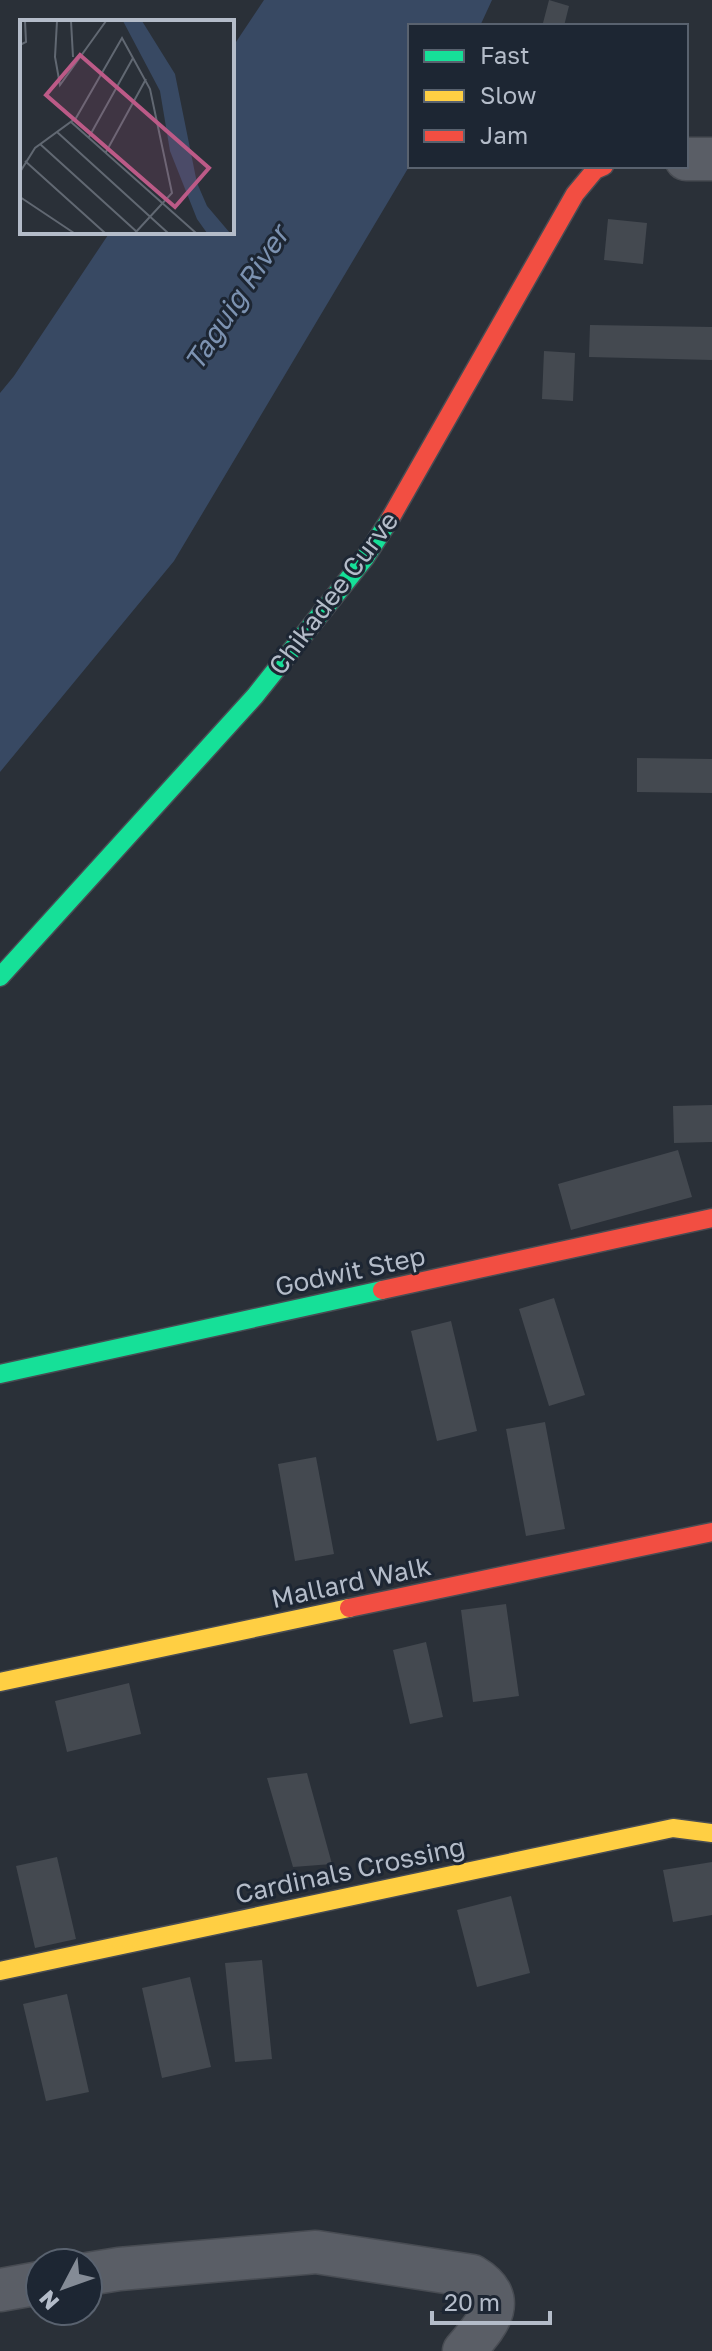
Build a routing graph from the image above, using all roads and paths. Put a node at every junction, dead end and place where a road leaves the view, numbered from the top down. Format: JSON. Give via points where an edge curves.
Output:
{"nodes":[{"id":1,"x":688,"y":159,"type":"edge"},
{"id":2,"x":712,"y":159,"type":"edge"},
{"id":3,"x":600,"y":168,"type":"edge"},
{"id":4,"x":0,"y":977,"type":"edge"},
{"id":5,"x":712,"y":1218,"type":"edge"},
{"id":6,"x":0,"y":1374,"type":"edge"},
{"id":7,"x":712,"y":1532,"type":"edge"},
{"id":8,"x":0,"y":1682,"type":"edge"},
{"id":9,"x":712,"y":1833,"type":"edge"},
{"id":10,"x":0,"y":1971,"type":"edge"},
{"id":11,"x":104,"y":2271,"type":"edge"},
{"id":12,"x":24,"y":2286,"type":"edge"},
{"id":13,"x":0,"y":2290,"type":"edge"},
{"id":14,"x":464,"y":2351,"type":"edge"}],
"edges":[{"from":1,"to":2,"type":"street"},
{"from":3,"to":4,"type":"street","name":"Chikadee Curve","via":[[575,194],[365,558],[255,696]]},
{"from":5,"to":6,"type":"street","name":"Godwit Step"},
{"from":7,"to":8,"type":"street","name":"Mallard Walk"},
{"from":9,"to":10,"type":"street","name":"Cardinals Crossing","via":[[673,1828]]},
{"from":11,"to":14,"type":"street","via":[[316,2252],[472,2276],[491,2293],[493,2303],[489,2321]]},
{"from":12,"to":13,"type":"street"}]}
